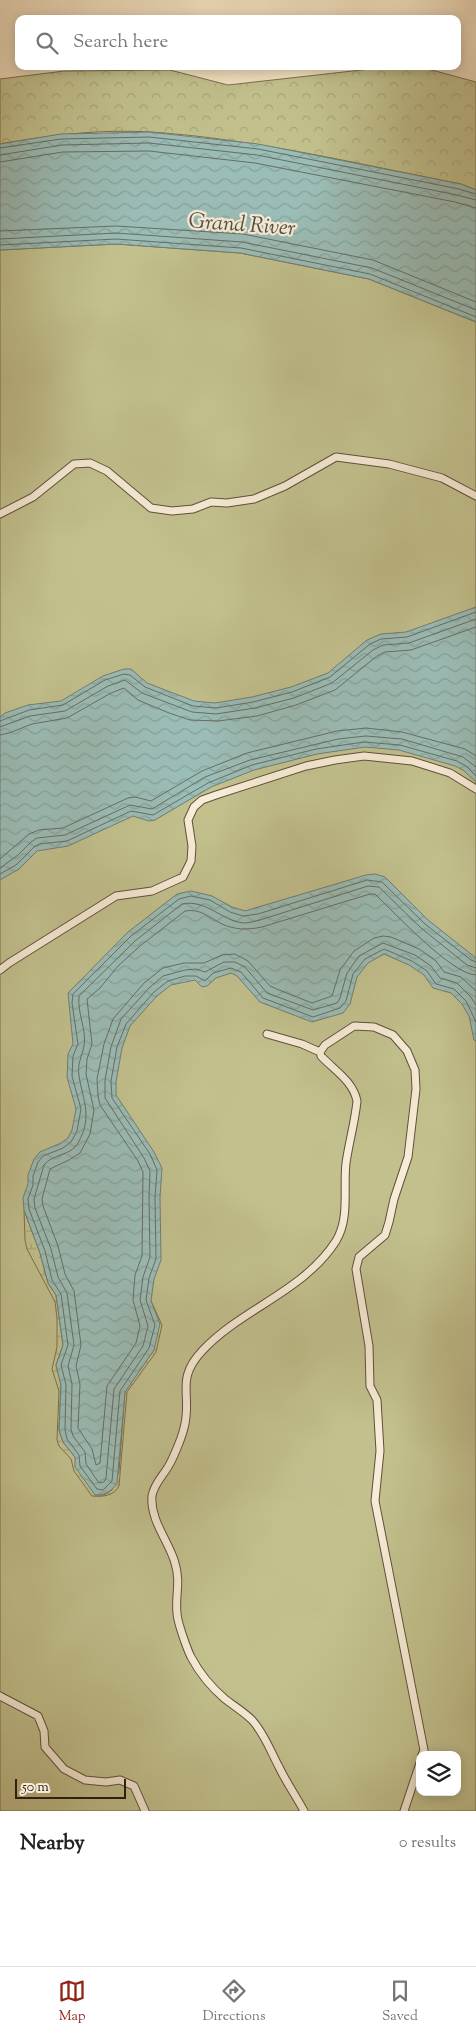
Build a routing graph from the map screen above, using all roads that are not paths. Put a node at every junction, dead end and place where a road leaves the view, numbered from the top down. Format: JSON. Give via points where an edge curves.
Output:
{"nodes":[{"id":1,"x":476,"y":496,"type":"edge"},
{"id":2,"x":0,"y":514,"type":"edge"},
{"id":3,"x":476,"y":789,"type":"edge"},
{"id":4,"x":0,"y":970,"type":"edge"},
{"id":5,"x":267,"y":1034,"type":"dead end"},
{"id":6,"x":320,"y":1052,"type":"junction"},
{"id":7,"x":0,"y":1696,"type":"edge"},
{"id":8,"x":424,"y":1751,"type":"edge"},
{"id":9,"x":416,"y":1775,"type":"edge"},
{"id":10,"x":145,"y":1811,"type":"edge"},
{"id":11,"x":304,"y":1811,"type":"edge"},
{"id":12,"x":404,"y":1811,"type":"edge"}],
"edges":[{"from":1,"to":2,"type":"lane","via":[[442,478],[389,464],[336,457],[285,486],[254,499],[211,502],[172,512],[152,508],[107,471],[90,463],[74,464],[33,497]]},
{"from":3,"to":4,"type":"lane","via":[[450,773],[412,761],[364,756],[306,766],[202,800],[188,820],[192,861],[183,877],[152,891],[116,896]]},
{"from":5,"to":6,"type":"lane"},
{"from":6,"to":8,"type":"lane","via":[[325,1045],[354,1026],[374,1027],[393,1036],[407,1051],[414,1070],[416,1088],[408,1157],[389,1222],[385,1235],[359,1257],[356,1268],[369,1346],[370,1386],[377,1400],[380,1451],[375,1500]]},
{"from":6,"to":11,"type":"lane","via":[[346,1080],[357,1101],[344,1179],[344,1220],[336,1240],[317,1263],[289,1289],[224,1332],[193,1361],[186,1376],[184,1430],[152,1496],[158,1525],[179,1577],[176,1615],[190,1656],[223,1697],[252,1721]]},
{"from":7,"to":10,"type":"lane","via":[[38,1716],[44,1731],[45,1747],[64,1769],[85,1780],[120,1780],[134,1786]]},
{"from":9,"to":12,"type":"lane"}]}
